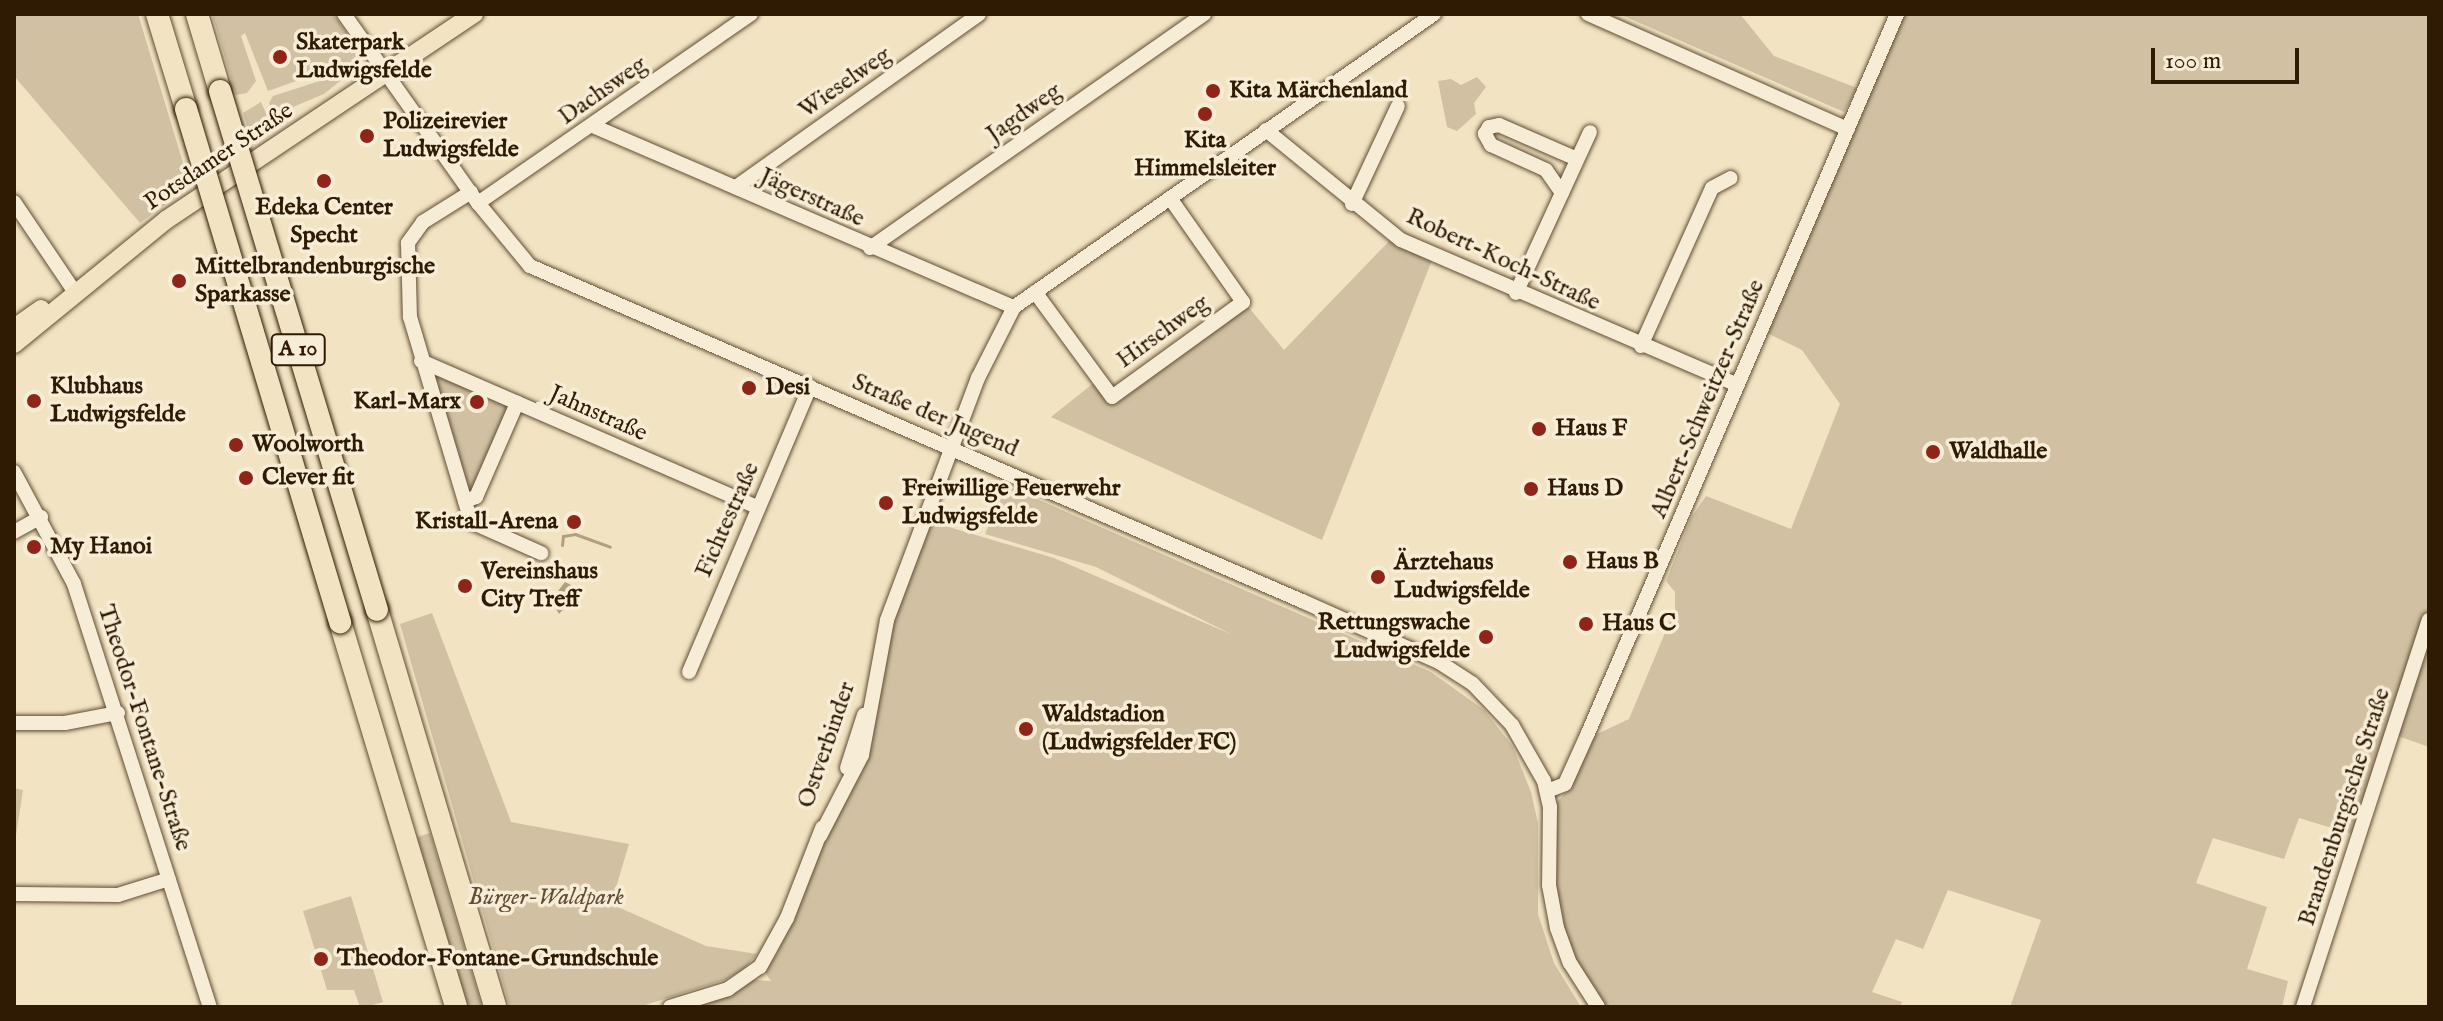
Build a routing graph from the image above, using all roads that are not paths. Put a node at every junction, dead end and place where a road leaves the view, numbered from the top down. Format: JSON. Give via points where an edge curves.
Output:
{"nodes":[{"id":1,"x":157,"y":14,"type":"edge"},
{"id":2,"x":197,"y":14,"type":"edge"},
{"id":3,"x":344,"y":14,"type":"edge"},
{"id":4,"x":474,"y":14,"type":"edge"},
{"id":5,"x":751,"y":14,"type":"edge"},
{"id":6,"x":979,"y":14,"type":"edge"},
{"id":7,"x":1204,"y":14,"type":"edge"},
{"id":8,"x":1434,"y":14,"type":"edge"},
{"id":9,"x":1588,"y":14,"type":"edge"},
{"id":10,"x":1897,"y":14,"type":"edge"},
{"id":11,"x":386,"y":73,"type":"junction"},
{"id":12,"x":1398,"y":106,"type":"dead end"},
{"id":13,"x":593,"y":126,"type":"junction"},
{"id":14,"x":1848,"y":129,"type":"junction"},
{"id":15,"x":1266,"y":130,"type":"junction"},
{"id":16,"x":1590,"y":132,"type":"dead end"},
{"id":17,"x":1577,"y":159,"type":"junction"},
{"id":18,"x":1731,"y":178,"type":"dead end"},
{"id":19,"x":736,"y":187,"type":"junction"},
{"id":20,"x":1562,"y":193,"type":"junction"},
{"id":21,"x":474,"y":197,"type":"junction"},
{"id":22,"x":1170,"y":198,"type":"junction"},
{"id":23,"x":14,"y":202,"type":"edge"},
{"id":24,"x":1352,"y":204,"type":"junction"},
{"id":25,"x":870,"y":248,"type":"junction"},
{"id":26,"x":74,"y":291,"type":"junction"},
{"id":27,"x":1035,"y":292,"type":"junction"},
{"id":28,"x":1516,"y":293,"type":"junction"},
{"id":29,"x":1014,"y":307,"type":"junction"},
{"id":30,"x":14,"y":328,"type":"edge"},
{"id":31,"x":14,"y":344,"type":"edge"},
{"id":32,"x":1641,"y":346,"type":"junction"},
{"id":33,"x":421,"y":361,"type":"junction"},
{"id":34,"x":1737,"y":385,"type":"junction"},
{"id":35,"x":810,"y":387,"type":"junction"},
{"id":36,"x":517,"y":403,"type":"junction"},
{"id":37,"x":954,"y":450,"type":"junction"},
{"id":38,"x":14,"y":472,"type":"edge"},
{"id":39,"x":465,"y":501,"type":"junction"},
{"id":40,"x":757,"y":507,"type":"junction"},
{"id":41,"x":41,"y":517,"type":"junction"},
{"id":42,"x":14,"y":532,"type":"edge"},
{"id":43,"x":541,"y":553,"type":"dead end"},
{"id":44,"x":2429,"y":620,"type":"edge"},
{"id":45,"x":689,"y":672,"type":"dead end"},
{"id":46,"x":118,"y":713,"type":"junction"},
{"id":47,"x":14,"y":723,"type":"edge"},
{"id":48,"x":1547,"y":791,"type":"junction"},
{"id":49,"x":169,"y":879,"type":"junction"},
{"id":50,"x":14,"y":894,"type":"edge"},
{"id":51,"x":210,"y":1007,"type":"edge"},
{"id":52,"x":456,"y":1007,"type":"edge"},
{"id":53,"x":495,"y":1007,"type":"edge"},
{"id":54,"x":670,"y":1007,"type":"edge"},
{"id":55,"x":1598,"y":1007,"type":"edge"},
{"id":56,"x":2303,"y":1007,"type":"edge"}],
"edges":[{"from":1,"to":52,"type":"highway","number":"A 10","bridge":true},
{"from":2,"to":53,"type":"highway","number":"A 10","bridge":true},
{"from":3,"to":11,"type":"street","name":"Straße der Jugend"},
{"from":4,"to":11,"type":"main road","name":"Potsdamer Straße"},
{"from":5,"to":13,"type":"street","name":"Dachsweg"},
{"from":6,"to":19,"type":"street","name":"Wieselweg"},
{"from":7,"to":25,"type":"street","name":"Jagdweg"},
{"from":8,"to":15,"type":"street"},
{"from":9,"to":14,"type":"street"},
{"from":10,"to":14,"type":"street","name":"Albert-Schweitzer-Straße"},
{"from":11,"to":21,"type":"street","name":"Straße der Jugend"},
{"from":11,"to":26,"type":"main road","name":"Potsdamer Straße","via":[[166,220]]},
{"from":12,"to":24,"type":"street"},
{"from":13,"to":19,"type":"street","name":"Jägerstraße"},
{"from":13,"to":21,"type":"street","name":"Dachsweg"},
{"from":14,"to":34,"type":"street","name":"Albert-Schweitzer-Straße"},
{"from":15,"to":22,"type":"street"},
{"from":15,"to":24,"type":"street","name":"Robert-Koch-Straße"},
{"from":16,"to":17,"type":"street"},
{"from":17,"to":20,"type":"street"},
{"from":17,"to":20,"type":"street","via":[[1499,125],[1485,134],[1491,145],[1546,170]]},
{"from":18,"to":32,"type":"street","via":[[1712,188]]},
{"from":19,"to":25,"type":"street","name":"Jägerstraße"},
{"from":20,"to":28,"type":"street"},
{"from":21,"to":33,"type":"street","name":"Dachsweg","via":[[423,222],[408,243],[410,317]]},
{"from":21,"to":35,"type":"street","name":"Straße der Jugend","via":[[530,266]]},
{"from":22,"to":27,"type":"street"},
{"from":22,"to":27,"type":"street","name":"Hirschweg","via":[[1243,302],[1112,397]]},
{"from":23,"to":26,"type":"street"},
{"from":24,"to":28,"type":"street","name":"Robert-Koch-Straße","via":[[1401,240]]},
{"from":25,"to":29,"type":"street","name":"Jägerstraße"},
{"from":26,"to":30,"type":"main road","name":"Potsdamer Straße"},
{"from":26,"to":31,"type":"main road","name":"Potsdamer Straße"},
{"from":27,"to":29,"type":"street"},
{"from":28,"to":32,"type":"street","name":"Robert-Koch-Straße"},
{"from":29,"to":37,"type":"street","via":[[978,378]]},
{"from":32,"to":34,"type":"street","name":"Robert-Koch-Straße"},
{"from":33,"to":36,"type":"street","name":"Jahnstraße"},
{"from":33,"to":39,"type":"street","name":"Dachsweg"},
{"from":34,"to":48,"type":"street","name":"Albert-Schweitzer-Straße","via":[[1565,784]]},
{"from":35,"to":37,"type":"street","name":"Straße der Jugend"},
{"from":35,"to":40,"type":"street","name":"Fichtestraße"},
{"from":36,"to":39,"type":"street","via":[[476,497]]},
{"from":36,"to":40,"type":"street","name":"Jahnstraße"},
{"from":37,"to":48,"type":"street","name":"Straße der Jugend","via":[[1448,667],[1512,725]]},
{"from":37,"to":54,"type":"street","name":"Ostverbinder","via":[[887,620],[878,670],[787,918],[760,967],[728,989]]},
{"from":38,"to":41,"type":"street","name":"Theodor-Fontane-Straße"},
{"from":39,"to":43,"type":"street","name":"Dachsweg","via":[[475,526]]},
{"from":40,"to":45,"type":"street","name":"Fichtestraße"},
{"from":41,"to":42,"type":"street"},
{"from":41,"to":46,"type":"street","name":"Theodor-Fontane-Straße","via":[[74,584]]},
{"from":44,"to":56,"type":"street","name":"Brandenburgische Straße"},
{"from":46,"to":47,"type":"street","via":[[65,723]]},
{"from":46,"to":49,"type":"street","name":"Theodor-Fontane-Straße"},
{"from":48,"to":55,"type":"street","name":"Straße der Jugend","via":[[1553,909],[1570,963]]},
{"from":49,"to":50,"type":"street","via":[[118,895]]},
{"from":49,"to":51,"type":"street","name":"Theodor-Fontane-Straße"}]}
